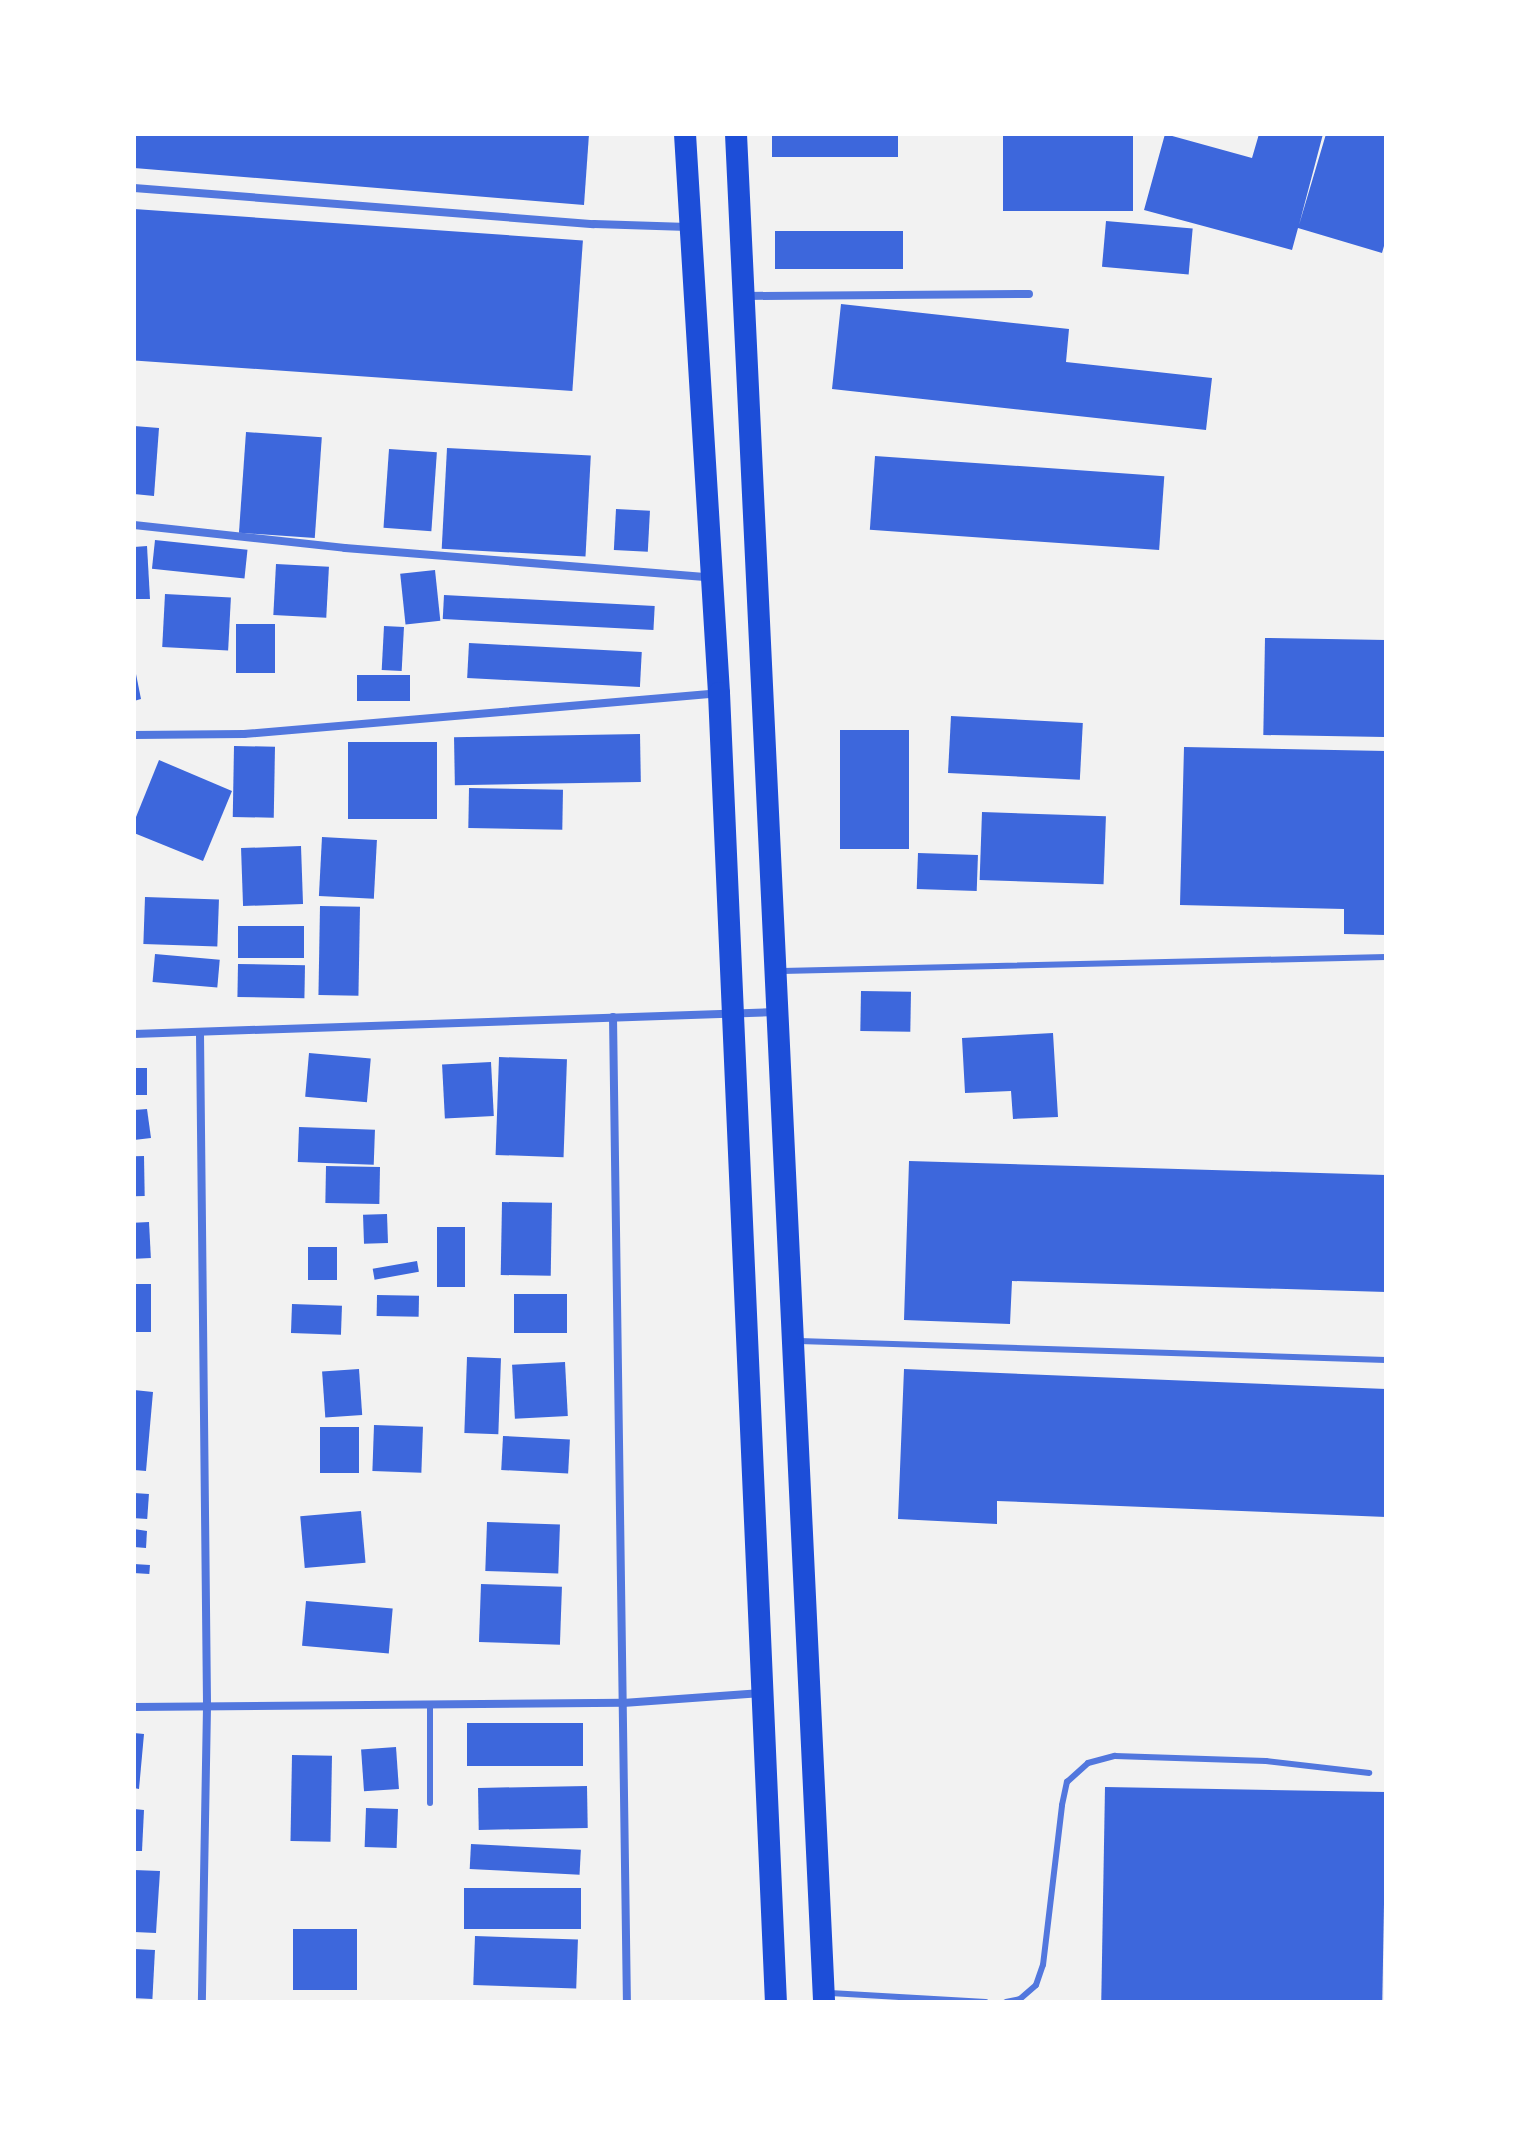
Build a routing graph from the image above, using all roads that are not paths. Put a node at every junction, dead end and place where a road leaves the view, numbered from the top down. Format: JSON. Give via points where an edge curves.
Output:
{"nodes":[{"id":1,"x":685,"y":134,"type":"edge"},
{"id":2,"x":736,"y":134,"type":"edge"},
{"id":3,"x":134,"y":188,"type":"edge"},
{"id":4,"x":689,"y":227,"type":"junction"},
{"id":5,"x":1029,"y":294,"type":"dead end"},
{"id":6,"x":744,"y":296,"type":"junction"},
{"id":7,"x":134,"y":525,"type":"edge"},
{"id":8,"x":709,"y":577,"type":"junction"},
{"id":9,"x":719,"y":693,"type":"junction"},
{"id":10,"x":134,"y":735,"type":"edge"},
{"id":11,"x":1386,"y":957,"type":"edge"},
{"id":12,"x":774,"y":972,"type":"junction"},
{"id":13,"x":776,"y":1012,"type":"junction"},
{"id":14,"x":732,"y":1014,"type":"junction"},
{"id":15,"x":613,"y":1017,"type":"junction"},
{"id":16,"x":134,"y":1034,"type":"edge"},
{"id":17,"x":200,"y":1034,"type":"junction"},
{"id":18,"x":795,"y":1341,"type":"junction"},
{"id":19,"x":1386,"y":1360,"type":"edge"},
{"id":20,"x":763,"y":1693,"type":"junction"},
{"id":21,"x":623,"y":1703,"type":"junction"},
{"id":22,"x":430,"y":1706,"type":"junction"},
{"id":23,"x":134,"y":1707,"type":"edge"},
{"id":24,"x":207,"y":1707,"type":"junction"},
{"id":25,"x":1369,"y":1773,"type":"dead end"},
{"id":26,"x":430,"y":1803,"type":"dead end"},
{"id":27,"x":824,"y":1997,"type":"edge"},
{"id":28,"x":202,"y":2002,"type":"edge"},
{"id":29,"x":627,"y":2002,"type":"edge"},
{"id":30,"x":776,"y":2002,"type":"edge"},
{"id":31,"x":986,"y":2002,"type":"edge"},
{"id":32,"x":1006,"y":2002,"type":"edge"}],
"edges":[{"from":1,"to":4,"type":"highway"},
{"from":2,"to":6,"type":"highway"},
{"from":3,"to":4,"type":"street"},
{"from":4,"to":8,"type":"highway"},
{"from":5,"to":6,"type":"street"},
{"from":6,"to":12,"type":"highway"},
{"from":7,"to":8,"type":"street"},
{"from":8,"to":9,"type":"highway"},
{"from":9,"to":10,"type":"street","via":[[244,734]]},
{"from":9,"to":14,"type":"highway"},
{"from":11,"to":12,"type":"lane"},
{"from":12,"to":13,"type":"highway"},
{"from":13,"to":14,"type":"street"},
{"from":13,"to":18,"type":"highway"},
{"from":14,"to":15,"type":"street"},
{"from":14,"to":20,"type":"highway"},
{"from":15,"to":17,"type":"street"},
{"from":15,"to":21,"type":"street"},
{"from":16,"to":17,"type":"street"},
{"from":17,"to":24,"type":"street"},
{"from":18,"to":19,"type":"lane"},
{"from":18,"to":27,"type":"highway"},
{"from":20,"to":21,"type":"street"},
{"from":20,"to":30,"type":"highway"},
{"from":21,"to":22,"type":"street"},
{"from":21,"to":29,"type":"street"},
{"from":22,"to":24,"type":"street"},
{"from":22,"to":26,"type":"lane"},
{"from":23,"to":24,"type":"street"},
{"from":24,"to":28,"type":"street"},
{"from":25,"to":32,"type":"lane","via":[[1266,1761],[1115,1756],[1088,1763],[1067,1782],[1043,1965],[1036,1985],[1020,1999]]},
{"from":27,"to":31,"type":"lane"}]}
